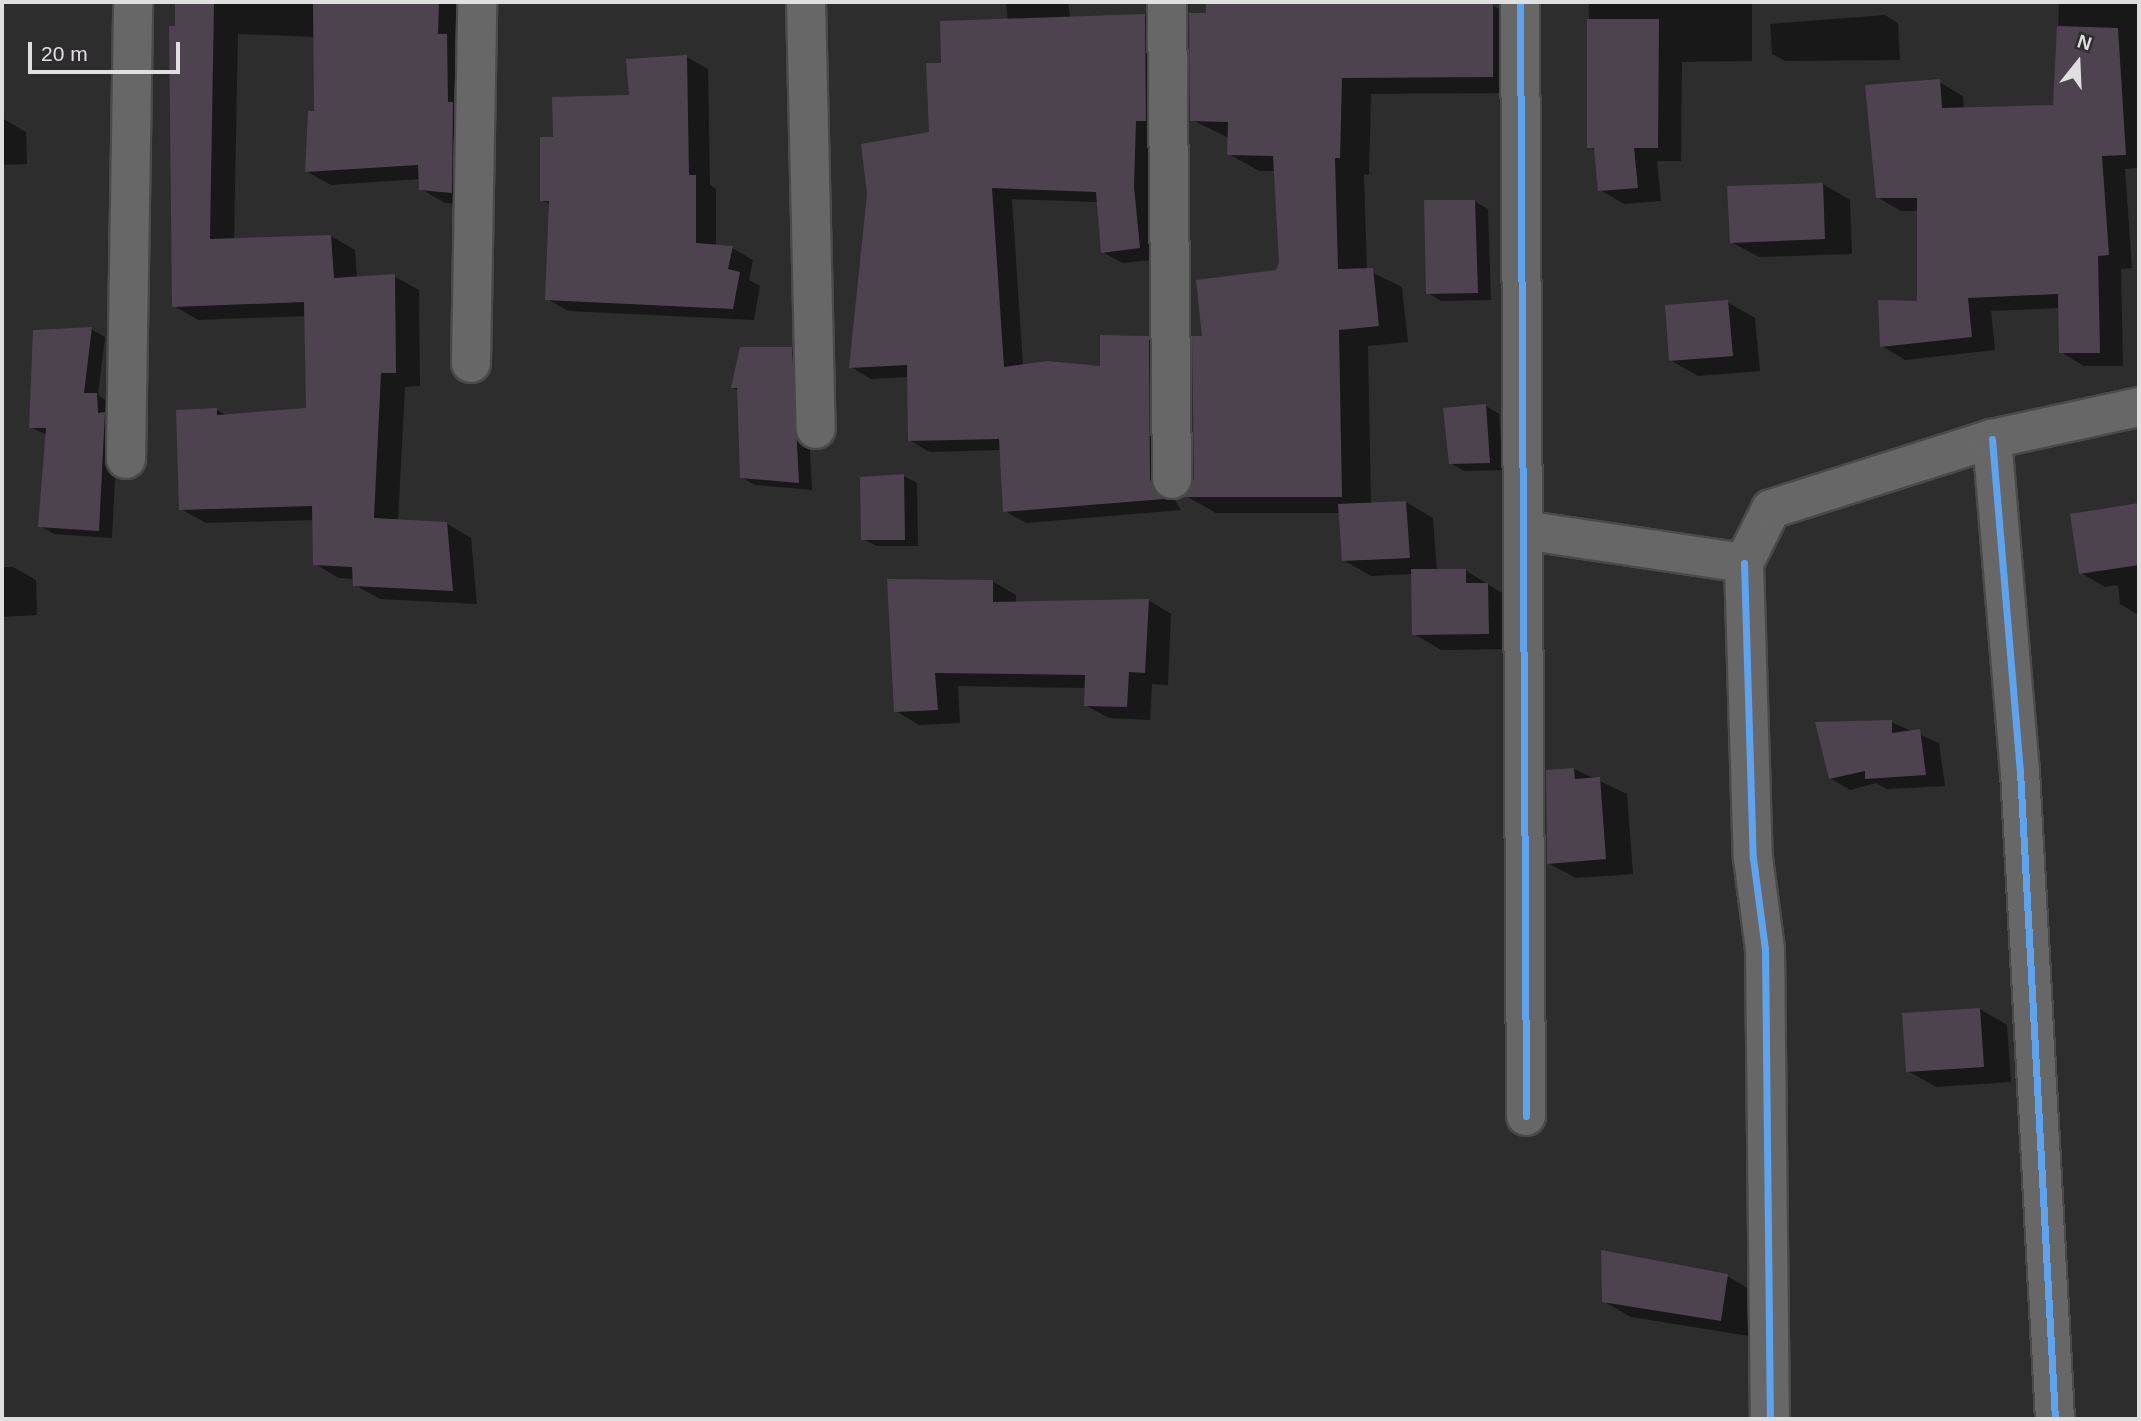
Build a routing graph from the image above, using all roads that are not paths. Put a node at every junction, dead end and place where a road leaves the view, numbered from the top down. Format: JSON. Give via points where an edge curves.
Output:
{"nodes":[{"id":1,"x":133,"y":2,"type":"edge"},
{"id":2,"x":477,"y":2,"type":"edge"},
{"id":3,"x":806,"y":2,"type":"edge"},
{"id":4,"x":1167,"y":2,"type":"edge"},
{"id":5,"x":1520,"y":2,"type":"edge"},
{"id":6,"x":471,"y":363,"type":"dead end"},
{"id":7,"x":2139,"y":407,"type":"edge"},
{"id":8,"x":816,"y":429,"type":"dead end"},
{"id":9,"x":1992,"y":439,"type":"junction"},
{"id":10,"x":126,"y":459,"type":"dead end"},
{"id":11,"x":1172,"y":480,"type":"dead end"},
{"id":12,"x":1523,"y":530,"type":"junction"},
{"id":13,"x":1744,"y":563,"type":"junction"},
{"id":14,"x":1526,"y":1116,"type":"dead end"},
{"id":15,"x":1770,"y":1419,"type":"edge"},
{"id":16,"x":2055,"y":1419,"type":"edge"}],
"edges":[{"from":1,"to":10,"type":"street"},
{"from":2,"to":6,"type":"street"},
{"from":3,"to":8,"type":"street"},
{"from":4,"to":11,"type":"street"},
{"from":5,"to":12,"type":"street"},
{"from":7,"to":9,"type":"street"},
{"from":9,"to":13,"type":"street","via":[[1771,509]]},
{"from":9,"to":16,"type":"street","via":[[2020,771]]},
{"from":12,"to":13,"type":"street"},
{"from":12,"to":14,"type":"street"},
{"from":13,"to":15,"type":"street","via":[[1753,858],[1765,949]]}]}
